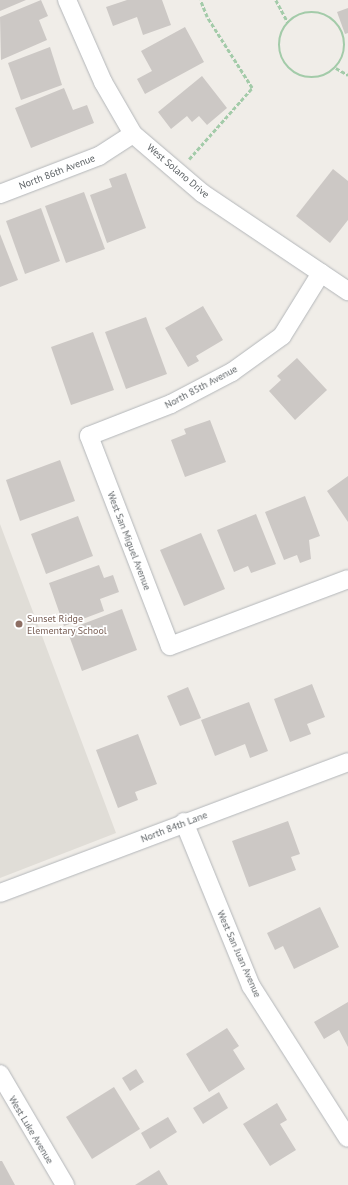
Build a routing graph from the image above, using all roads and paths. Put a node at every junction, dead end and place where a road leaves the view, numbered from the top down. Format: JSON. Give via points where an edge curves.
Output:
{"nodes":[{"id":1,"x":67,"y":0,"type":"edge"},
{"id":2,"x":200,"y":0,"type":"edge"},
{"id":3,"x":276,"y":0,"type":"edge"},
{"id":4,"x":288,"y":23,"type":"junction"},
{"id":5,"x":346,"y":43,"type":"edge"},
{"id":6,"x":336,"y":68,"type":"junction"},
{"id":7,"x":348,"y":75,"type":"edge"},
{"id":8,"x":133,"y":134,"type":"junction"},
{"id":9,"x":177,"y":172,"type":"junction"},
{"id":10,"x":0,"y":194,"type":"edge"},
{"id":11,"x":321,"y":273,"type":"junction"},
{"id":12,"x":348,"y":290,"type":"edge"},
{"id":13,"x":89,"y":436,"type":"joint"},
{"id":14,"x":348,"y":579,"type":"edge"},
{"id":15,"x":348,"y":762,"type":"edge"},
{"id":16,"x":184,"y":822,"type":"junction"},
{"id":17,"x":0,"y":893,"type":"edge"},
{"id":18,"x":0,"y":1074,"type":"edge"},
{"id":19,"x":348,"y":1138,"type":"edge"},
{"id":20,"x":65,"y":1185,"type":"edge"}],
"edges":[{"from":1,"to":8,"type":"street","name":"West Solano Drive","via":[[103,82]]},
{"from":2,"to":9,"type":"path","via":[[207,17],[252,88]]},
{"from":3,"to":4,"type":"path"},
{"from":4,"to":5,"type":"path","via":[[307,12],[327,16],[341,30]]},
{"from":4,"to":6,"type":"path","via":[[279,38],[279,48],[287,67],[295,74],[316,79]]},
{"from":5,"to":6,"type":"path"},
{"from":6,"to":7,"type":"path"},
{"from":8,"to":9,"type":"street","name":"West Solano Drive"},
{"from":8,"to":10,"type":"street","name":"North 86th Avenue","via":[[99,156]]},
{"from":9,"to":11,"type":"street","name":"West Solano Drive","via":[[202,193]]},
{"from":11,"to":12,"type":"street","name":"West Solano Drive"},
{"from":11,"to":13,"type":"street","name":"North 85th Avenue","via":[[282,336],[232,372],[171,404]]},
{"from":13,"to":14,"type":"street","name":"West San Miguel Avenue","via":[[170,646]]},
{"from":15,"to":16,"type":"street","name":"North 84th Lane"},
{"from":16,"to":17,"type":"street","name":"North 84th Lane"},
{"from":16,"to":19,"type":"street","name":"West San Juan Avenue","via":[[251,986]]},
{"from":18,"to":20,"type":"street","name":"West Luke Avenue"}]}
